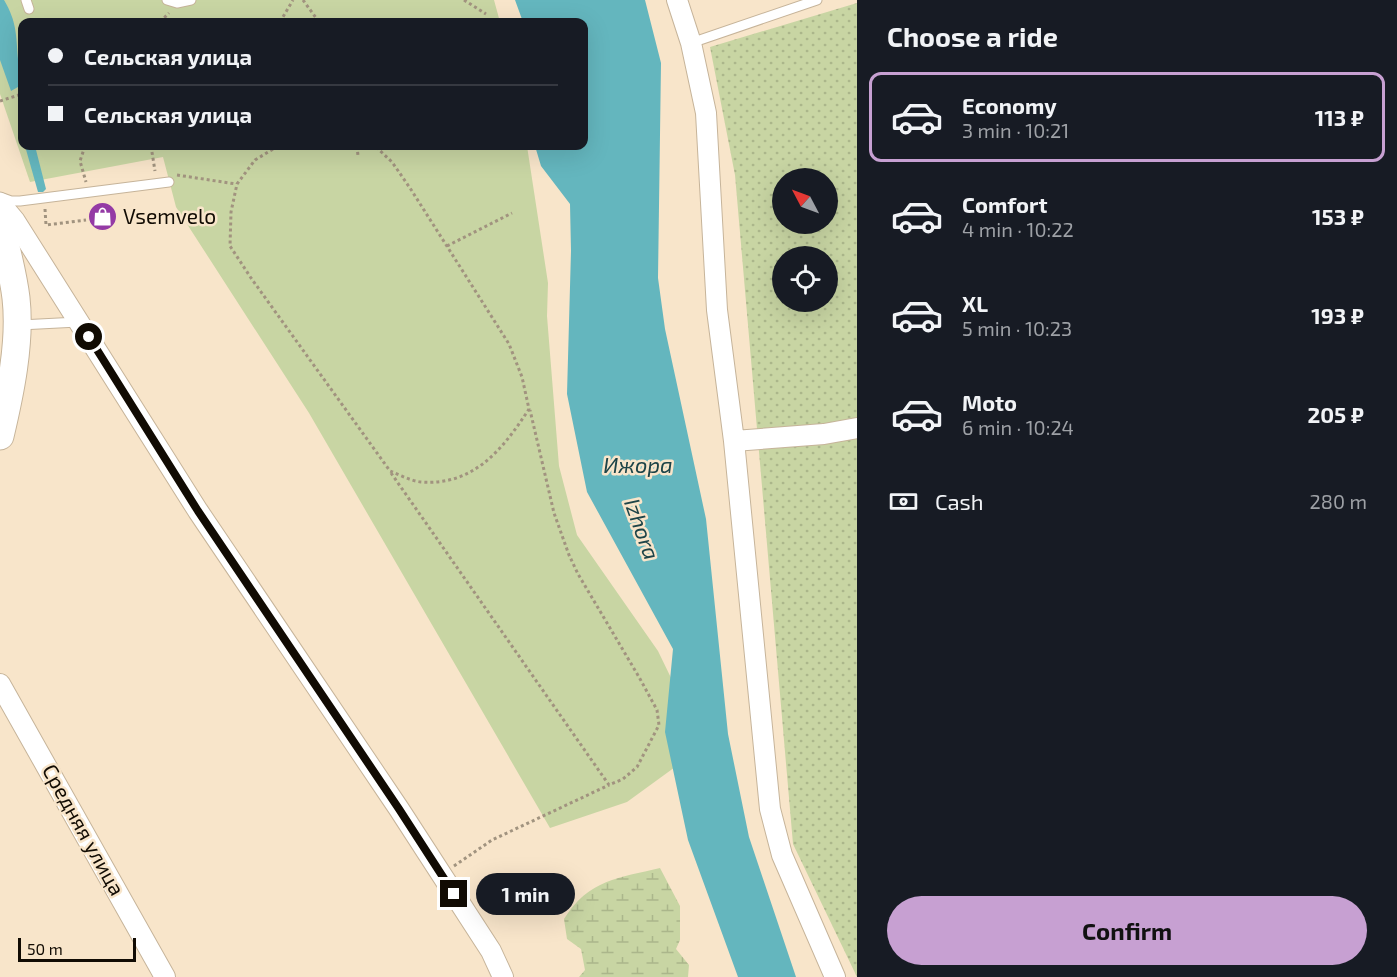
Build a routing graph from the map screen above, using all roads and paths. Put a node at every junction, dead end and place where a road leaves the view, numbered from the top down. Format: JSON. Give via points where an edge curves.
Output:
{"nodes":[{"id":1,"x":167,"y":0,"type":"edge"},
{"id":2,"x":191,"y":0,"type":"edge"},
{"id":3,"x":293,"y":0,"type":"edge"},
{"id":4,"x":303,"y":0,"type":"edge"},
{"id":5,"x":464,"y":0,"type":"edge"},
{"id":6,"x":677,"y":0,"type":"edge"},
{"id":7,"x":817,"y":0,"type":"edge"},
{"id":8,"x":486,"y":14,"type":"dead end"},
{"id":9,"x":282,"y":18,"type":"edge"},
{"id":10,"x":316,"y":18,"type":"edge"},
{"id":11,"x":691,"y":43,"type":"junction"},
{"id":12,"x":18,"y":95,"type":"edge"},
{"id":13,"x":0,"y":101,"type":"edge"},
{"id":14,"x":84,"y":150,"type":"edge"},
{"id":15,"x":152,"y":150,"type":"edge"},
{"id":16,"x":271,"y":150,"type":"edge"},
{"id":17,"x":357,"y":150,"type":"edge"},
{"id":18,"x":379,"y":150,"type":"edge"},
{"id":19,"x":358,"y":156,"type":"dead end"},
{"id":20,"x":156,"y":176,"type":"dead end"},
{"id":21,"x":169,"y":182,"type":"dead end"},
{"id":22,"x":87,"y":187,"type":"dead end"},
{"id":23,"x":0,"y":197,"type":"edge"},
{"id":24,"x":45,"y":201,"type":"dead end"},
{"id":25,"x":0,"y":203,"type":"edge"},
{"id":26,"x":512,"y":213,"type":"dead end"},
{"id":27,"x":0,"y":220,"type":"edge"},
{"id":28,"x":86,"y":220,"type":"dead end"},
{"id":29,"x":447,"y":246,"type":"junction"},
{"id":30,"x":78,"y":321,"type":"junction"},
{"id":31,"x":18,"y":325,"type":"junction"},
{"id":32,"x":529,"y":408,"type":"junction"},
{"id":33,"x":857,"y":428,"type":"edge"},
{"id":34,"x":0,"y":436,"type":"edge"},
{"id":35,"x":734,"y":441,"type":"junction"},
{"id":36,"x":390,"y":471,"type":"junction"},
{"id":37,"x":0,"y":684,"type":"edge"},
{"id":38,"x":609,"y":785,"type":"junction"},
{"id":39,"x":442,"y":875,"type":"junction"},
{"id":40,"x":165,"y":977,"type":"edge"},
{"id":41,"x":503,"y":977,"type":"edge"},
{"id":42,"x":835,"y":977,"type":"edge"}],
"edges":[{"from":1,"to":2,"type":"lane"},
{"from":3,"to":9,"type":"path"},
{"from":4,"to":10,"type":"path"},
{"from":5,"to":8,"type":"path"},
{"from":6,"to":11,"type":"street"},
{"from":7,"to":11,"type":"lane"},
{"from":11,"to":35,"type":"street","via":[[706,113],[717,310]]},
{"from":12,"to":13,"type":"path"},
{"from":14,"to":22,"type":"path","via":[[80,161]]},
{"from":15,"to":20,"type":"path"},
{"from":16,"to":36,"type":"path","via":[[255,160],[237,184],[230,246]]},
{"from":17,"to":19,"type":"path"},
{"from":18,"to":29,"type":"path","via":[[392,162]]},
{"from":21,"to":23,"type":"lane","via":[[20,201]]},
{"from":24,"to":28,"type":"path","via":[[46,225]]},
{"from":25,"to":30,"type":"street"},
{"from":26,"to":29,"type":"path"},
{"from":27,"to":31,"type":"main road"},
{"from":29,"to":32,"type":"path","via":[[509,344]]},
{"from":30,"to":31,"type":"lane"},
{"from":30,"to":39,"type":"street","via":[[198,511]]},
{"from":31,"to":34,"type":"main road"},
{"from":32,"to":36,"type":"path","via":[[510,438],[480,467],[450,481],[419,482]]},
{"from":32,"to":38,"type":"path","via":[[554,513],[569,555],[657,710],[659,725],[638,767]]},
{"from":33,"to":35,"type":"street"},
{"from":35,"to":42,"type":"street","via":[[770,809],[782,855]]},
{"from":36,"to":38,"type":"path"},
{"from":37,"to":40,"type":"street","name":"Средняя улица"},
{"from":38,"to":39,"type":"path","via":[[492,840]]},
{"from":39,"to":41,"type":"street","via":[[491,951]]}]}
